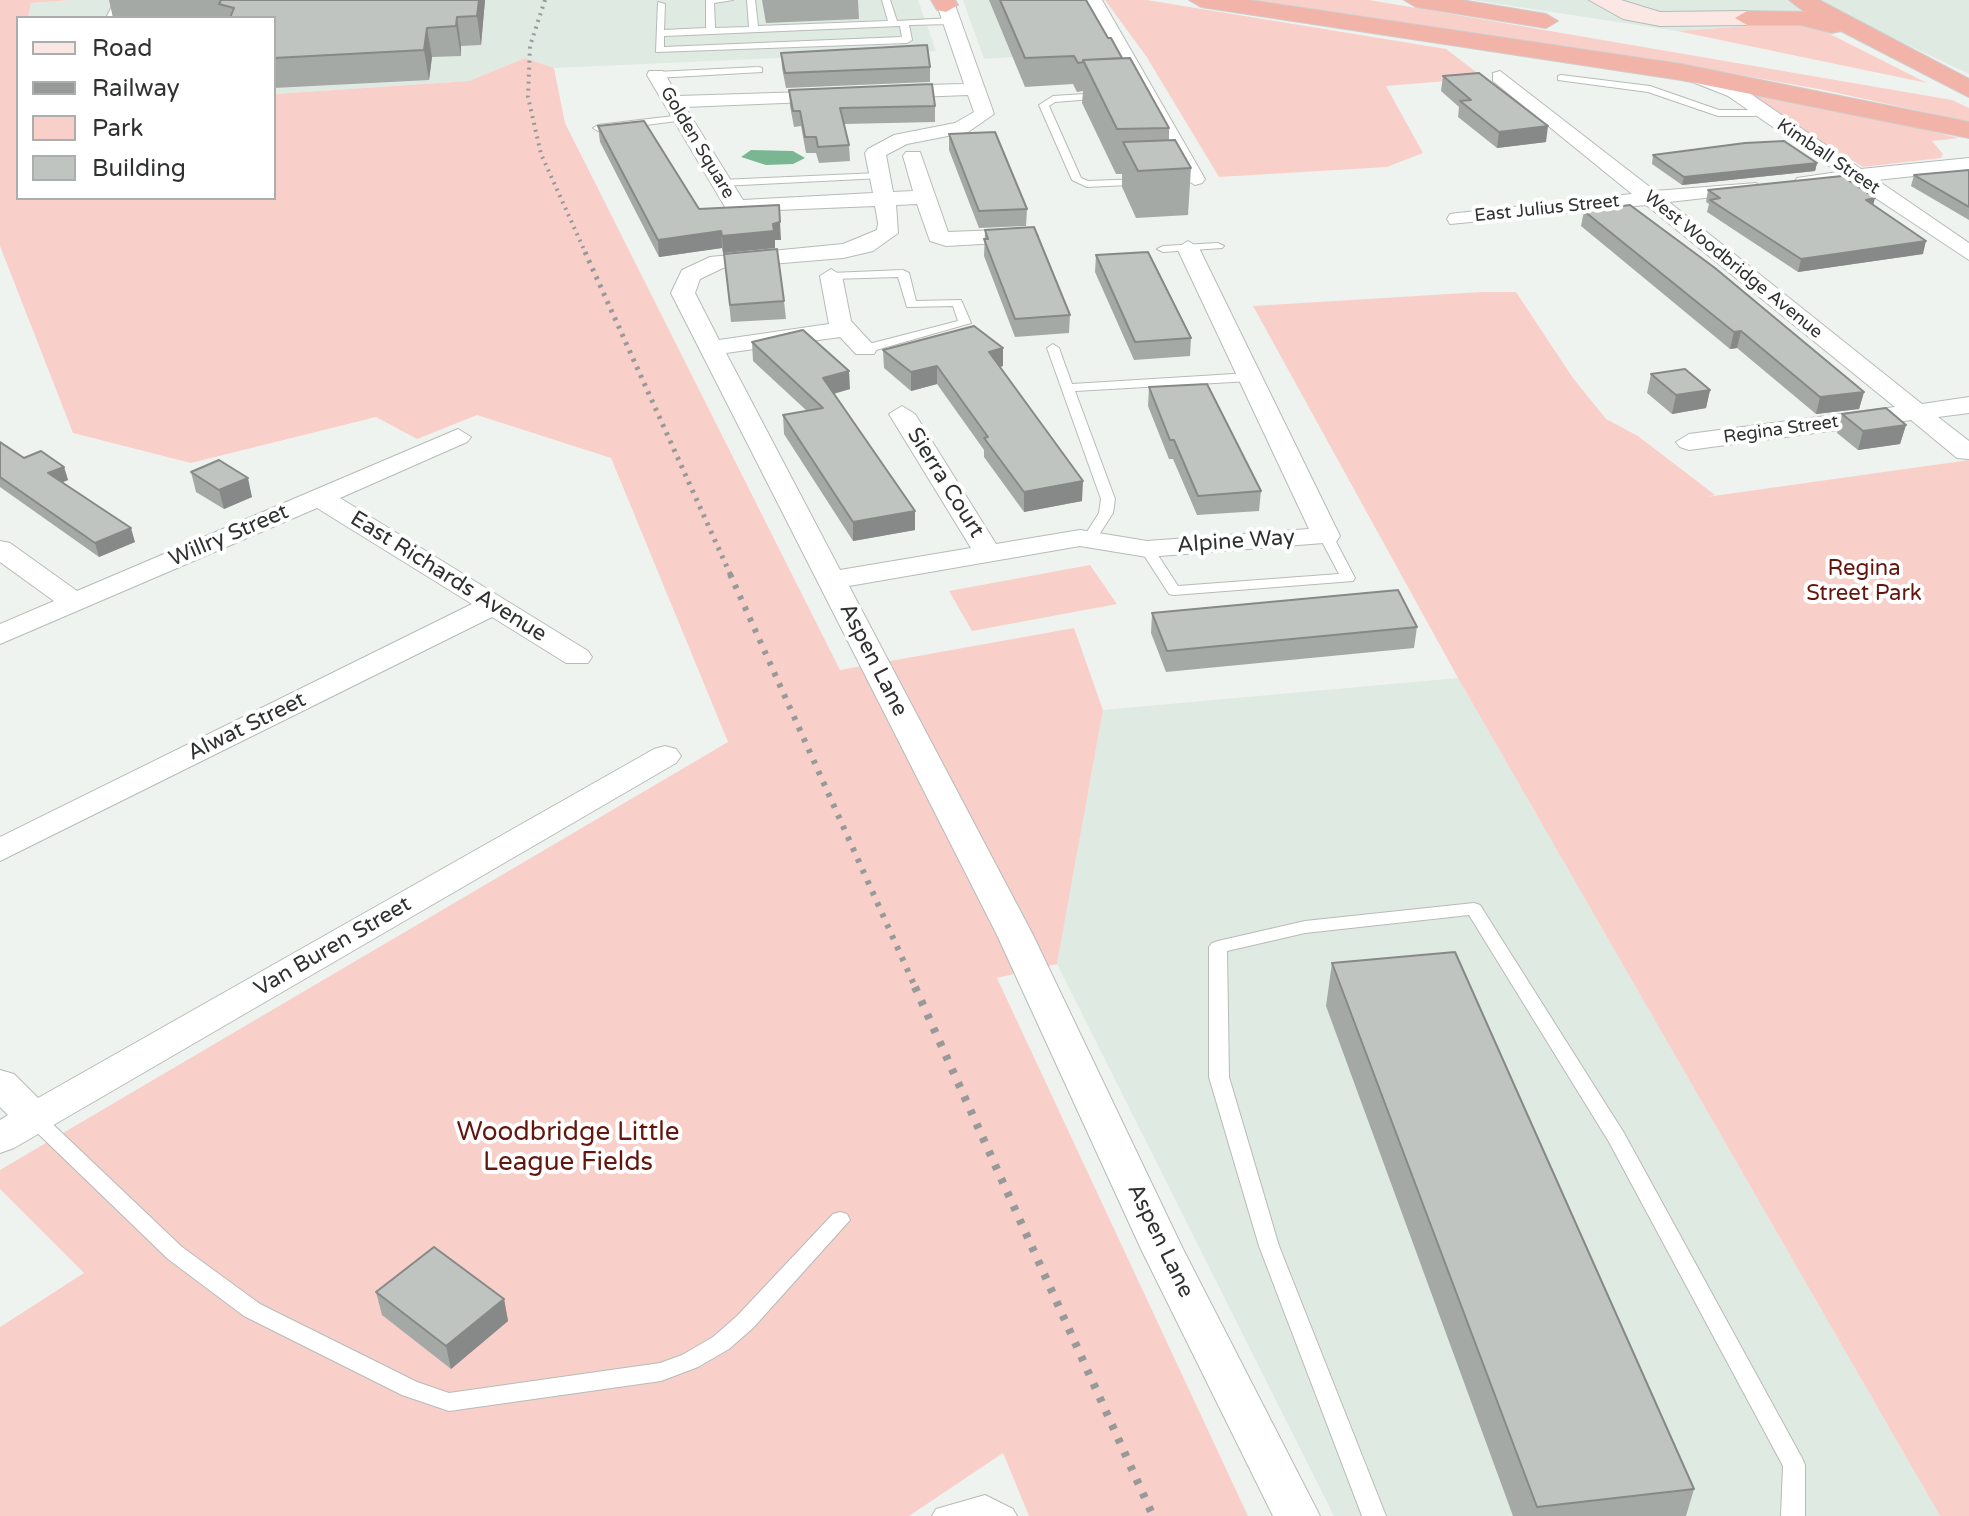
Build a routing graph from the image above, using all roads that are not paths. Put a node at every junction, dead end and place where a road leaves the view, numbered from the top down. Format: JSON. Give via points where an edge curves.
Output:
{"nodes":[{"id":1,"x":729,"y":0,"type":"edge"},
{"id":2,"x":751,"y":0,"type":"edge"},
{"id":3,"x":886,"y":0,"type":"edge"},
{"id":4,"x":1201,"y":0,"type":"edge"},
{"id":5,"x":1416,"y":0,"type":"edge"},
{"id":6,"x":1443,"y":0,"type":"edge"},
{"id":7,"x":1601,"y":0,"type":"edge"},
{"id":8,"x":1782,"y":0,"type":"edge"},
{"id":9,"x":1801,"y":0,"type":"edge"},
{"id":10,"x":1090,"y":2,"type":"edge"},
{"id":11,"x":1238,"y":3,"type":"edge"},
{"id":12,"x":661,"y":4,"type":"dead end"},
{"id":13,"x":946,"y":6,"type":"edge"},
{"id":14,"x":1508,"y":15,"type":"junction"},
{"id":15,"x":1747,"y":18,"type":"junction"},
{"id":16,"x":898,"y":23,"type":"junction"},
{"id":17,"x":1572,"y":26,"type":"dead end"},
{"id":18,"x":754,"y":29,"type":"junction"},
{"id":19,"x":711,"y":31,"type":"junction"},
{"id":20,"x":661,"y":33,"type":"junction"},
{"id":21,"x":1858,"y":33,"type":"junction"},
{"id":22,"x":1428,"y":34,"type":"junction"},
{"id":23,"x":1618,"y":34,"type":"dead end"},
{"id":24,"x":1680,"y":58,"type":"junction"},
{"id":25,"x":1566,"y":66,"type":"junction"},
{"id":26,"x":759,"y":70,"type":"dead end"},
{"id":27,"x":656,"y":75,"type":"joint"},
{"id":28,"x":1500,"y":77,"type":"junction"},
{"id":29,"x":1909,"y":88,"type":"dead end"},
{"id":30,"x":975,"y":89,"type":"junction"},
{"id":31,"x":1968,"y":93,"type":"edge"},
{"id":32,"x":1115,"y":96,"type":"edge"},
{"id":33,"x":678,"y":110,"type":"junction"},
{"id":34,"x":1764,"y":113,"type":"junction"},
{"id":35,"x":598,"y":128,"type":"edge"},
{"id":36,"x":1969,"y":130,"type":"edge"},
{"id":37,"x":1946,"y":147,"type":"dead end"},
{"id":38,"x":913,"y":156,"type":"dead end"},
{"id":39,"x":1969,"y":163,"type":"edge"},
{"id":40,"x":878,"y":176,"type":"junction"},
{"id":41,"x":1857,"y":176,"type":"junction"},
{"id":42,"x":1187,"y":180,"type":"edge"},
{"id":43,"x":1149,"y":181,"type":"edge"},
{"id":44,"x":721,"y":183,"type":"junction"},
{"id":45,"x":925,"y":197,"type":"junction"},
{"id":46,"x":1650,"y":198,"type":"junction"},
{"id":47,"x":884,"y":199,"type":"junction"},
{"id":48,"x":1458,"y":219,"type":"dead end"},
{"id":49,"x":1027,"y":236,"type":"edge"},
{"id":50,"x":1218,"y":246,"type":"dead end"},
{"id":51,"x":1176,"y":248,"type":"joint"},
{"id":52,"x":1969,"y":253,"type":"edge"},
{"id":53,"x":831,"y":276,"type":"joint"},
{"id":54,"x":843,"y":329,"type":"junction"},
{"id":55,"x":711,"y":348,"type":"junction"},
{"id":56,"x":1053,"y":348,"type":"dead end"},
{"id":57,"x":865,"y":349,"type":"joint"},
{"id":58,"x":1250,"y":377,"type":"junction"},
{"id":59,"x":1068,"y":388,"type":"junction"},
{"id":60,"x":1969,"y":405,"type":"edge"},
{"id":61,"x":1915,"y":412,"type":"junction"},
{"id":62,"x":902,"y":414,"type":"dead end"},
{"id":63,"x":458,"y":437,"type":"dead end"},
{"id":64,"x":1689,"y":442,"type":"dead end"},
{"id":65,"x":1968,"y":454,"type":"edge"},
{"id":66,"x":319,"y":497,"type":"junction"},
{"id":67,"x":1326,"y":536,"type":"junction"},
{"id":68,"x":1090,"y":538,"type":"junction"},
{"id":69,"x":0,"y":549,"type":"edge"},
{"id":70,"x":1147,"y":549,"type":"junction"},
{"id":71,"x":988,"y":553,"type":"junction"},
{"id":72,"x":831,"y":580,"type":"junction"},
{"id":73,"x":75,"y":603,"type":"junction"},
{"id":74,"x":494,"y":605,"type":"junction"},
{"id":75,"x":0,"y":635,"type":"edge"},
{"id":76,"x":577,"y":657,"type":"dead end"},
{"id":77,"x":665,"y":756,"type":"dead end"},
{"id":78,"x":0,"y":850,"type":"edge"},
{"id":79,"x":0,"y":1084,"type":"edge"},
{"id":80,"x":34,"y":1118,"type":"junction"},
{"id":81,"x":0,"y":1138,"type":"edge"},
{"id":82,"x":840,"y":1220,"type":"dead end"},
{"id":83,"x":944,"y":1516,"type":"edge"},
{"id":84,"x":1005,"y":1516,"type":"edge"},
{"id":85,"x":1297,"y":1516,"type":"edge"},
{"id":86,"x":1374,"y":1516,"type":"edge"},
{"id":87,"x":1793,"y":1516,"type":"edge"}],
"edges":[{"from":1,"to":19,"type":"lane","via":[[710,1]]},
{"from":2,"to":18,"type":"lane"},
{"from":3,"to":16,"type":"lane"},
{"from":4,"to":11,"type":"highway"},
{"from":5,"to":14,"type":"highway"},
{"from":6,"to":14,"type":"highway"},
{"from":7,"to":15,"type":"street","via":[[1641,16]]},
{"from":8,"to":15,"type":"highway","via":[[1774,10]]},
{"from":9,"to":21,"type":"highway"},
{"from":10,"to":42,"type":"street"},
{"from":11,"to":22,"type":"highway"},
{"from":12,"to":20,"type":"lane"},
{"from":13,"to":16,"type":"lane"},
{"from":13,"to":30,"type":"street"},
{"from":14,"to":17,"type":"highway"},
{"from":15,"to":21,"type":"highway","via":[[1801,18]]},
{"from":16,"to":18,"type":"lane"},
{"from":16,"to":20,"type":"lane","via":[[907,40],[659,50]]},
{"from":18,"to":19,"type":"lane"},
{"from":19,"to":20,"type":"lane"},
{"from":21,"to":31,"type":"highway"},
{"from":22,"to":25,"type":"highway"},
{"from":22,"to":28,"type":"highway"},
{"from":23,"to":24,"type":"highway"},
{"from":24,"to":25,"type":"highway"},
{"from":24,"to":34,"type":"street","name":"Kimball Street"},
{"from":24,"to":36,"type":"highway"},
{"from":25,"to":28,"type":"highway","via":[[1508,58],[1496,66]]},
{"from":25,"to":34,"type":"lane","via":[[1718,113]]},
{"from":26,"to":27,"type":"lane"},
{"from":27,"to":33,"type":"street","name":"Golden Square"},
{"from":28,"to":46,"type":"street","name":"West Woodbridge Avenue"},
{"from":29,"to":31,"type":"highway"},
{"from":30,"to":33,"type":"street"},
{"from":30,"to":40,"type":"street","via":[[984,110],[981,118],[961,128],[885,145],[874,158]]},
{"from":32,"to":43,"type":"lane","via":[[1053,99],[1044,105],[1077,180]]},
{"from":33,"to":35,"type":"lane"},
{"from":33,"to":44,"type":"street","name":"Golden Square"},
{"from":34,"to":41,"type":"street","name":"Kimball Street"},
{"from":37,"to":39,"type":"street"},
{"from":38,"to":45,"type":"street"},
{"from":39,"to":41,"type":"street","name":"East Julius Street"},
{"from":40,"to":44,"type":"lane"},
{"from":40,"to":47,"type":"street","name":"Aspen Lane"},
{"from":41,"to":46,"type":"street","name":"East Julius Street"},
{"from":41,"to":52,"type":"street","name":"Kimball Street"},
{"from":44,"to":47,"type":"street","name":"Golden Square","via":[[736,207]]},
{"from":45,"to":47,"type":"street"},
{"from":45,"to":49,"type":"street","via":[[942,239]]},
{"from":46,"to":48,"type":"street","name":"East Julius Street"},
{"from":46,"to":61,"type":"street","name":"West Woodbridge Avenue"},
{"from":47,"to":55,"type":"street","name":"Aspen Lane","via":[[890,228],[865,246],[729,259],[690,275],[683,293]]},
{"from":50,"to":51,"type":"lane"},
{"from":51,"to":58,"type":"street","name":"Alpine Way"},
{"from":53,"to":54,"type":"street"},
{"from":53,"to":57,"type":"lane","via":[[903,273],[911,305],[957,302],[965,323]]},
{"from":54,"to":55,"type":"street"},
{"from":54,"to":57,"type":"street"},
{"from":55,"to":72,"type":"street","name":"Aspen Lane"},
{"from":56,"to":59,"type":"lane"},
{"from":58,"to":59,"type":"lane"},
{"from":58,"to":67,"type":"street","name":"Alpine Way"},
{"from":59,"to":68,"type":"lane","via":[[1108,499],[1106,513]]},
{"from":60,"to":61,"type":"street","name":"Regina Street"},
{"from":61,"to":64,"type":"street","name":"Regina Street"},
{"from":61,"to":65,"type":"street","name":"West Woodbridge Avenue"},
{"from":62,"to":71,"type":"street","name":"Sierra Court"},
{"from":63,"to":66,"type":"street","name":"Willry Street"},
{"from":66,"to":73,"type":"street","name":"Willry Street"},
{"from":66,"to":74,"type":"street","name":"East Richards Avenue"},
{"from":67,"to":70,"type":"street","name":"Alpine Way"},
{"from":67,"to":70,"type":"lane","via":[[1348,578],[1174,591]]},
{"from":68,"to":70,"type":"street","name":"Alpine Way"},
{"from":68,"to":71,"type":"street","name":"Alpine Way"},
{"from":69,"to":73,"type":"street"},
{"from":71,"to":72,"type":"street","name":"Alpine Way"},
{"from":72,"to":85,"type":"street","name":"Aspen Lane","via":[[1059,1023],[1162,1249]]},
{"from":73,"to":75,"type":"street","name":"Willry Street"},
{"from":74,"to":76,"type":"street","name":"East Richards Avenue"},
{"from":74,"to":78,"type":"street","name":"Alwat Street"},
{"from":77,"to":80,"type":"street","name":"Van Buren Street"},
{"from":79,"to":80,"type":"street"},
{"from":80,"to":81,"type":"street","name":"Van Buren Street"},
{"from":80,"to":82,"type":"lane","via":[[175,1253],[231,1296],[410,1389],[449,1402],[661,1372],[690,1361],[745,1322]]},
{"from":83,"to":84,"type":"lane","via":[[985,1505]]},
{"from":86,"to":87,"type":"lane","via":[[1269,1246],[1219,1077],[1218,947],[1305,927],[1474,909],[1617,1138],[1794,1465]]}]}
